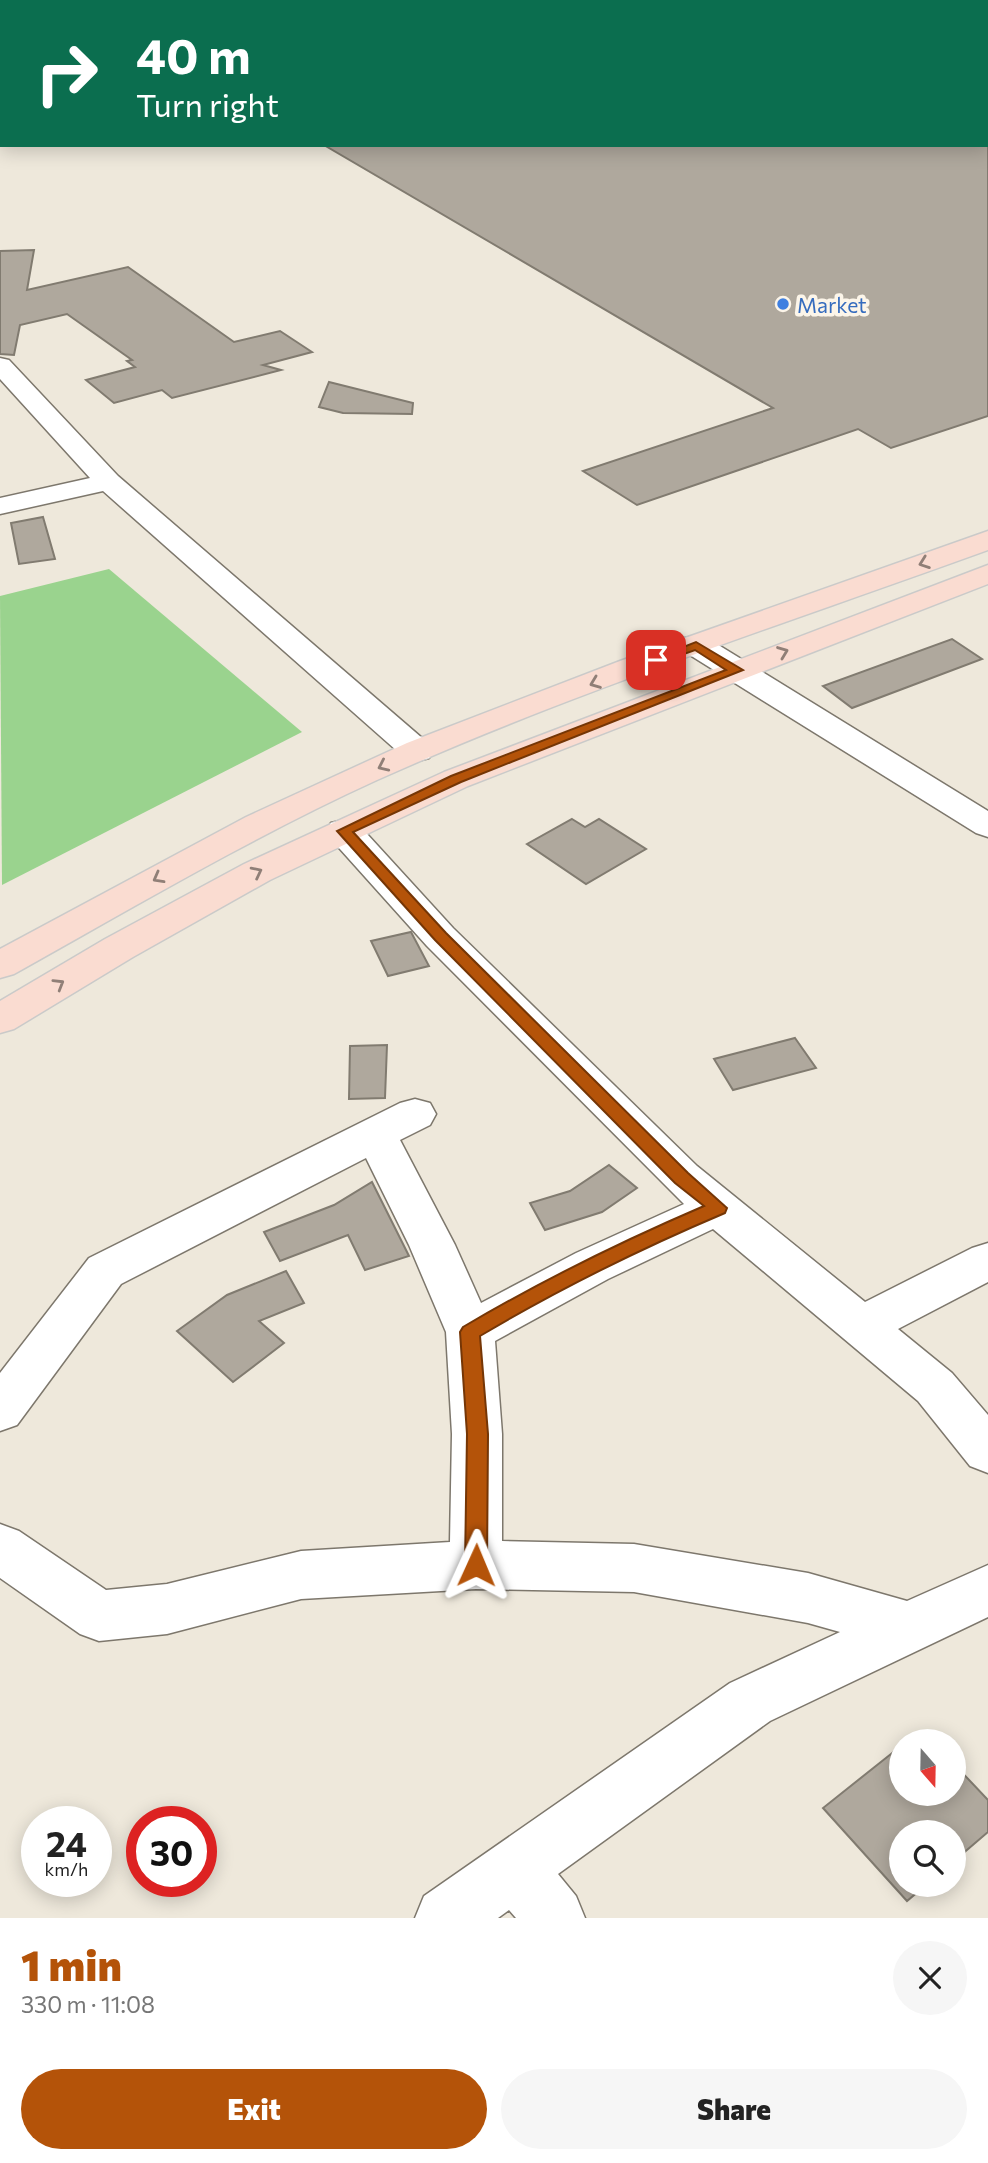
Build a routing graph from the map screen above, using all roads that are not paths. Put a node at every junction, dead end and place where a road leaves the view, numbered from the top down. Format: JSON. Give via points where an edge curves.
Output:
{"nodes":[{"id":1,"x":0,"y":365,"type":"edge"},
{"id":2,"x":108,"y":482,"type":"junction"},
{"id":3,"x":0,"y":506,"type":"edge"},
{"id":4,"x":988,"y":540,"type":"edge"},
{"id":5,"x":988,"y":574,"type":"edge"},
{"id":6,"x":696,"y":646,"type":"junction"},
{"id":7,"x":736,"y":670,"type":"junction"},
{"id":8,"x":417,"y":751,"type":"junction"},
{"id":9,"x":988,"y":826,"type":"edge"},
{"id":10,"x":344,"y":831,"type":"junction"},
{"id":11,"x":0,"y":965,"type":"edge"},
{"id":12,"x":0,"y":1018,"type":"edge"},
{"id":13,"x":718,"y":1208,"type":"junction"},
{"id":14,"x":988,"y":1261,"type":"edge"},
{"id":15,"x":861,"y":1326,"type":"junction"},
{"id":16,"x":470,"y":1332,"type":"junction"},
{"id":17,"x":0,"y":1410,"type":"edge"},
{"id":18,"x":988,"y":1451,"type":"edge"},
{"id":19,"x":0,"y":1548,"type":"edge"},
{"id":20,"x":476,"y":1565,"type":"junction"},
{"id":21,"x":988,"y":1590,"type":"edge"},
{"id":22,"x":909,"y":1627,"type":"junction"},
{"id":23,"x":516,"y":1869,"type":"junction"},
{"id":24,"x":446,"y":1918,"type":"edge"},
{"id":25,"x":554,"y":1918,"type":"edge"}],
"edges":[{"from":1,"to":2,"type":"street"},
{"from":2,"to":3,"type":"street"},
{"from":2,"to":8,"type":"street"},
{"from":4,"to":6,"type":"main road","one_way":true},
{"from":7,"to":5,"type":"main road","one_way":true},
{"from":6,"to":7,"type":"street"},
{"from":6,"to":8,"type":"main road","one_way":true},
{"from":7,"to":9,"type":"street"},
{"from":7,"to":10,"type":"main road","via":[[456,779]]},
{"from":8,"to":11,"type":"main road","one_way":true,"via":[[223,841]]},
{"from":12,"to":10,"type":"main road","one_way":true,"via":[[257,872]]},
{"from":10,"to":13,"type":"street","via":[[450,946],[682,1178]]},
{"from":13,"to":15,"type":"street"},
{"from":13,"to":16,"type":"street","via":[[546,1287]]},
{"from":14,"to":15,"type":"street"},
{"from":15,"to":18,"type":"street","via":[[935,1387]]},
{"from":16,"to":17,"type":"street","via":[[432,1245],[395,1124],[105,1272]]},
{"from":16,"to":20,"type":"street","via":[[477,1434]]},
{"from":19,"to":20,"type":"street","via":[[99,1616],[167,1609],[301,1575]]},
{"from":20,"to":22,"type":"street","via":[[634,1568],[808,1598]]},
{"from":21,"to":22,"type":"street"},
{"from":22,"to":23,"type":"street","via":[[750,1702]]},
{"from":23,"to":24,"type":"street"},
{"from":23,"to":25,"type":"street"}]}
